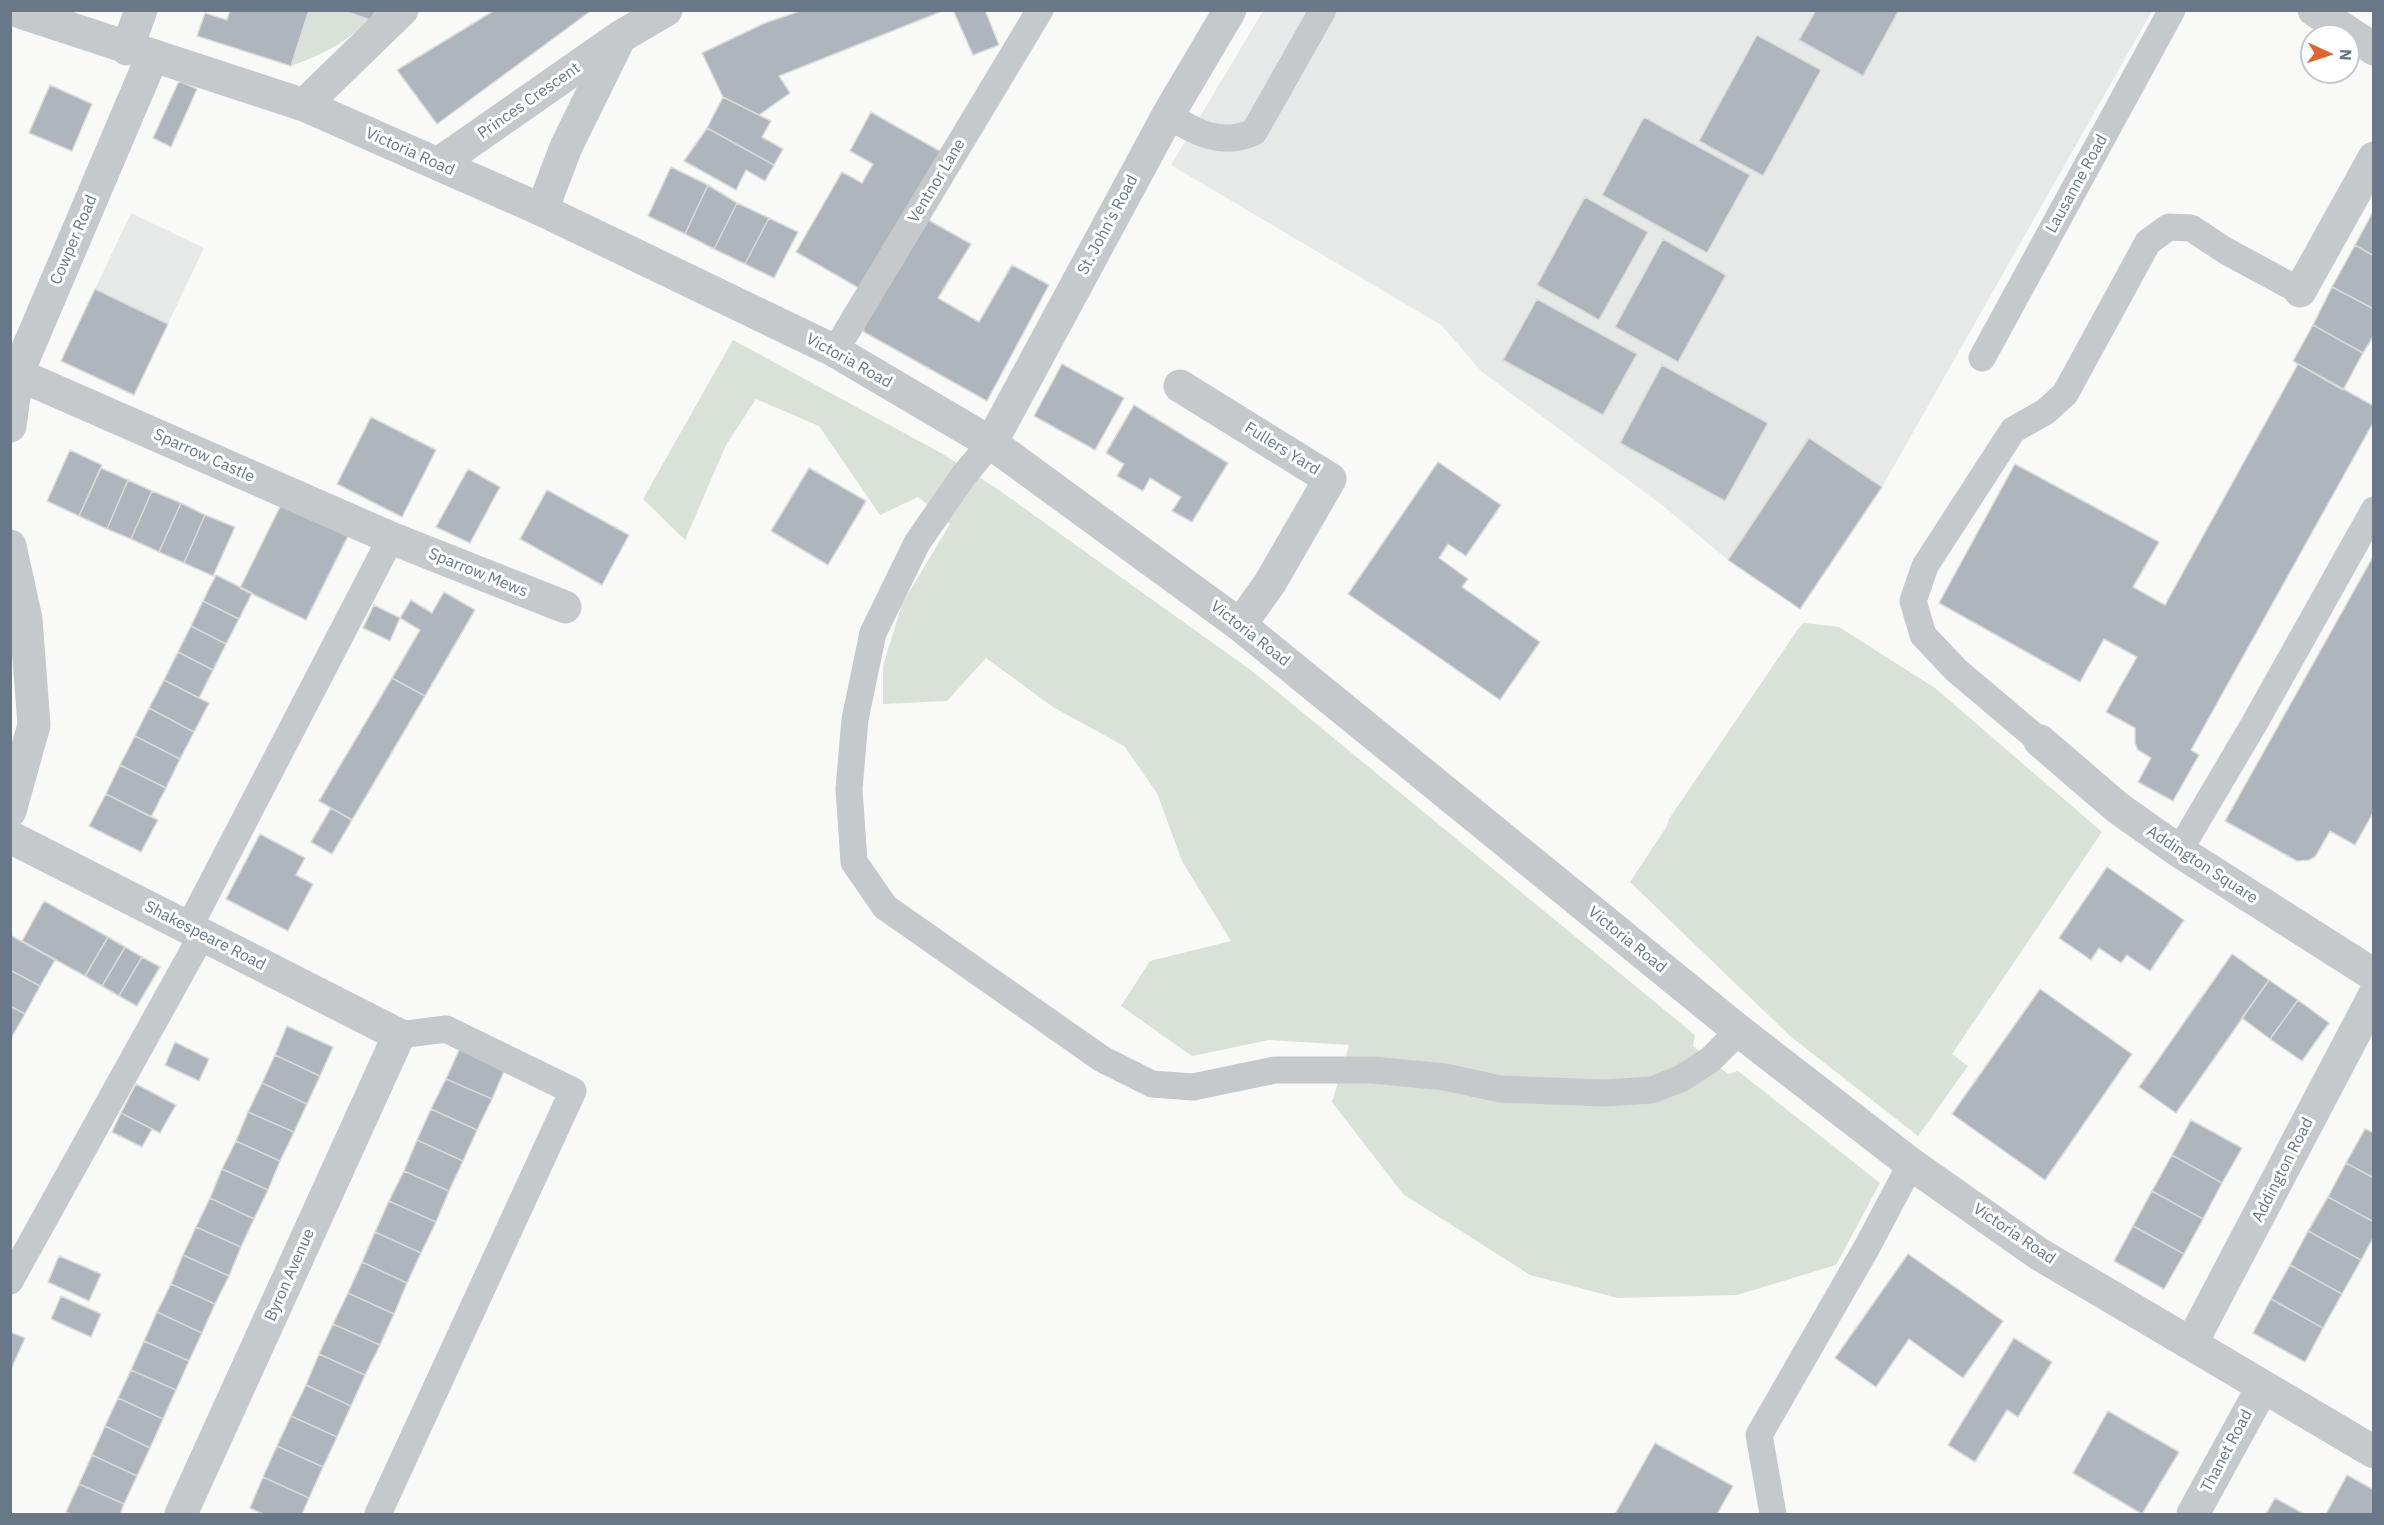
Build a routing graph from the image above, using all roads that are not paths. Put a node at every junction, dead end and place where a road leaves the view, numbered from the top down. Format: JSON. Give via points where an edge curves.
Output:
{"nodes":[{"id":1,"x":14,"y":10,"type":"edge"},
{"id":2,"x":141,"y":10,"type":"edge"},
{"id":3,"x":402,"y":10,"type":"edge"},
{"id":4,"x":666,"y":10,"type":"edge"},
{"id":5,"x":1040,"y":10,"type":"edge"},
{"id":6,"x":1230,"y":10,"type":"edge"},
{"id":7,"x":1323,"y":10,"type":"edge"},
{"id":8,"x":2172,"y":10,"type":"edge"},
{"id":9,"x":2314,"y":10,"type":"edge"},
{"id":10,"x":620,"y":37,"type":"junction"},
{"id":11,"x":2373,"y":49,"type":"edge"},
{"id":12,"x":140,"y":53,"type":"junction"},
{"id":13,"x":304,"y":105,"type":"junction"},
{"id":14,"x":1168,"y":115,"type":"junction"},
{"id":15,"x":2373,"y":158,"type":"edge"},
{"id":16,"x":438,"y":164,"type":"junction"},
{"id":17,"x":542,"y":210,"type":"junction"},
{"id":18,"x":2300,"y":291,"type":"joint"},
{"id":19,"x":835,"y":351,"type":"junction"},
{"id":20,"x":1982,"y":358,"type":"dead end"},
{"id":21,"x":17,"y":374,"type":"junction"},
{"id":22,"x":1180,"y":386,"type":"dead end"},
{"id":23,"x":10,"y":426,"type":"edge"},
{"id":24,"x":991,"y":443,"type":"junction"},
{"id":25,"x":2373,"y":510,"type":"edge"},
{"id":26,"x":391,"y":538,"type":"junction"},
{"id":27,"x":10,"y":546,"type":"edge"},
{"id":28,"x":565,"y":607,"type":"dead end"},
{"id":29,"x":1240,"y":625,"type":"junction"},
{"id":30,"x":2040,"y":741,"type":"joint"},
{"id":31,"x":10,"y":811,"type":"edge"},
{"id":32,"x":10,"y":837,"type":"edge"},
{"id":33,"x":2179,"y":851,"type":"junction"},
{"id":34,"x":195,"y":932,"type":"junction"},
{"id":35,"x":2373,"y":975,"type":"edge"},
{"id":36,"x":2373,"y":996,"type":"edge"},
{"id":37,"x":1739,"y":1030,"type":"junction"},
{"id":38,"x":399,"y":1035,"type":"junction"},
{"id":39,"x":1911,"y":1164,"type":"junction"},
{"id":40,"x":10,"y":1281,"type":"edge"},
{"id":41,"x":2191,"y":1344,"type":"junction"},
{"id":42,"x":2262,"y":1388,"type":"junction"},
{"id":43,"x":2373,"y":1452,"type":"edge"},
{"id":44,"x":181,"y":1515,"type":"edge"},
{"id":45,"x":378,"y":1515,"type":"edge"},
{"id":46,"x":1773,"y":1515,"type":"edge"},
{"id":47,"x":2193,"y":1515,"type":"edge"}],
"edges":[{"from":1,"to":12,"type":"street","name":"Victoria Road"},
{"from":2,"to":12,"type":"street","name":"Cowper Road"},
{"from":3,"to":13,"type":"street"},
{"from":4,"to":10,"type":"street","name":"Princes Crescent"},
{"from":5,"to":19,"type":"lane","name":"Ventnor Lane"},
{"from":6,"to":14,"type":"street","name":"St. John's Road"},
{"from":7,"to":14,"type":"lane","via":[[1254,132],[1218,138],[1192,131]]},
{"from":8,"to":20,"type":"lane","name":"Lausanne Road"},
{"from":9,"to":11,"type":"street"},
{"from":10,"to":16,"type":"street","name":"Princes Crescent"},
{"from":10,"to":17,"type":"street","name":"Princes Crescent","via":[[566,147]]},
{"from":12,"to":13,"type":"street","name":"Victoria Road"},
{"from":12,"to":21,"type":"street","name":"Cowper Road"},
{"from":13,"to":16,"type":"street","name":"Victoria Road"},
{"from":14,"to":24,"type":"street","name":"St. John's Road"},
{"from":15,"to":18,"type":"street"},
{"from":16,"to":17,"type":"street","name":"Victoria Road"},
{"from":17,"to":19,"type":"street","name":"Victoria Road"},
{"from":18,"to":30,"type":"lane","via":[[2191,228],[2169,227],[2148,242],[2065,393],[2045,412],[2013,430],[1925,566],[1913,601],[1923,635],[1956,670]]},
{"from":19,"to":24,"type":"street","name":"Victoria Road"},
{"from":21,"to":23,"type":"street","name":"Cowper Road"},
{"from":21,"to":26,"type":"street","name":"Sparrow Castle"},
{"from":22,"to":29,"type":"street","name":"Fullers Yard","via":[[1330,479],[1270,583]]},
{"from":24,"to":29,"type":"street","name":"Victoria Road"},
{"from":24,"to":37,"type":"lane","via":[[917,543],[873,633],[855,719],[849,789],[854,862],[885,907],[1102,1059],[1152,1084],[1193,1087],[1275,1070],[1372,1070],[1444,1077],[1500,1089],[1605,1093],[1652,1090],[1680,1079],[1710,1060]]},
{"from":25,"to":33,"type":"lane"},
{"from":26,"to":28,"type":"street","name":"Sparrow Mews"},
{"from":26,"to":34,"type":"lane"},
{"from":27,"to":31,"type":"street","via":[[27,619],[34,725]]},
{"from":29,"to":37,"type":"street","name":"Victoria Road"},
{"from":30,"to":33,"type":"street","name":"Addington Square","via":[[2118,808]]},
{"from":32,"to":34,"type":"street","name":"Shakespeare Road"},
{"from":33,"to":35,"type":"street","name":"Addington Square"},
{"from":34,"to":38,"type":"street","name":"Shakespeare Road"},
{"from":34,"to":40,"type":"lane"},
{"from":36,"to":41,"type":"street","name":"Addington Road"},
{"from":37,"to":39,"type":"street","name":"Victoria Road"},
{"from":38,"to":44,"type":"street","name":"Byron Avenue"},
{"from":38,"to":45,"type":"lane","via":[[446,1029],[573,1091]]},
{"from":39,"to":41,"type":"street","name":"Victoria Road","via":[[2039,1254]]},
{"from":39,"to":46,"type":"lane","via":[[1759,1435]]},
{"from":41,"to":42,"type":"street","name":"Victoria Road"},
{"from":42,"to":43,"type":"street","name":"Victoria Road"},
{"from":42,"to":47,"type":"street","name":"Thanet Road"}]}
